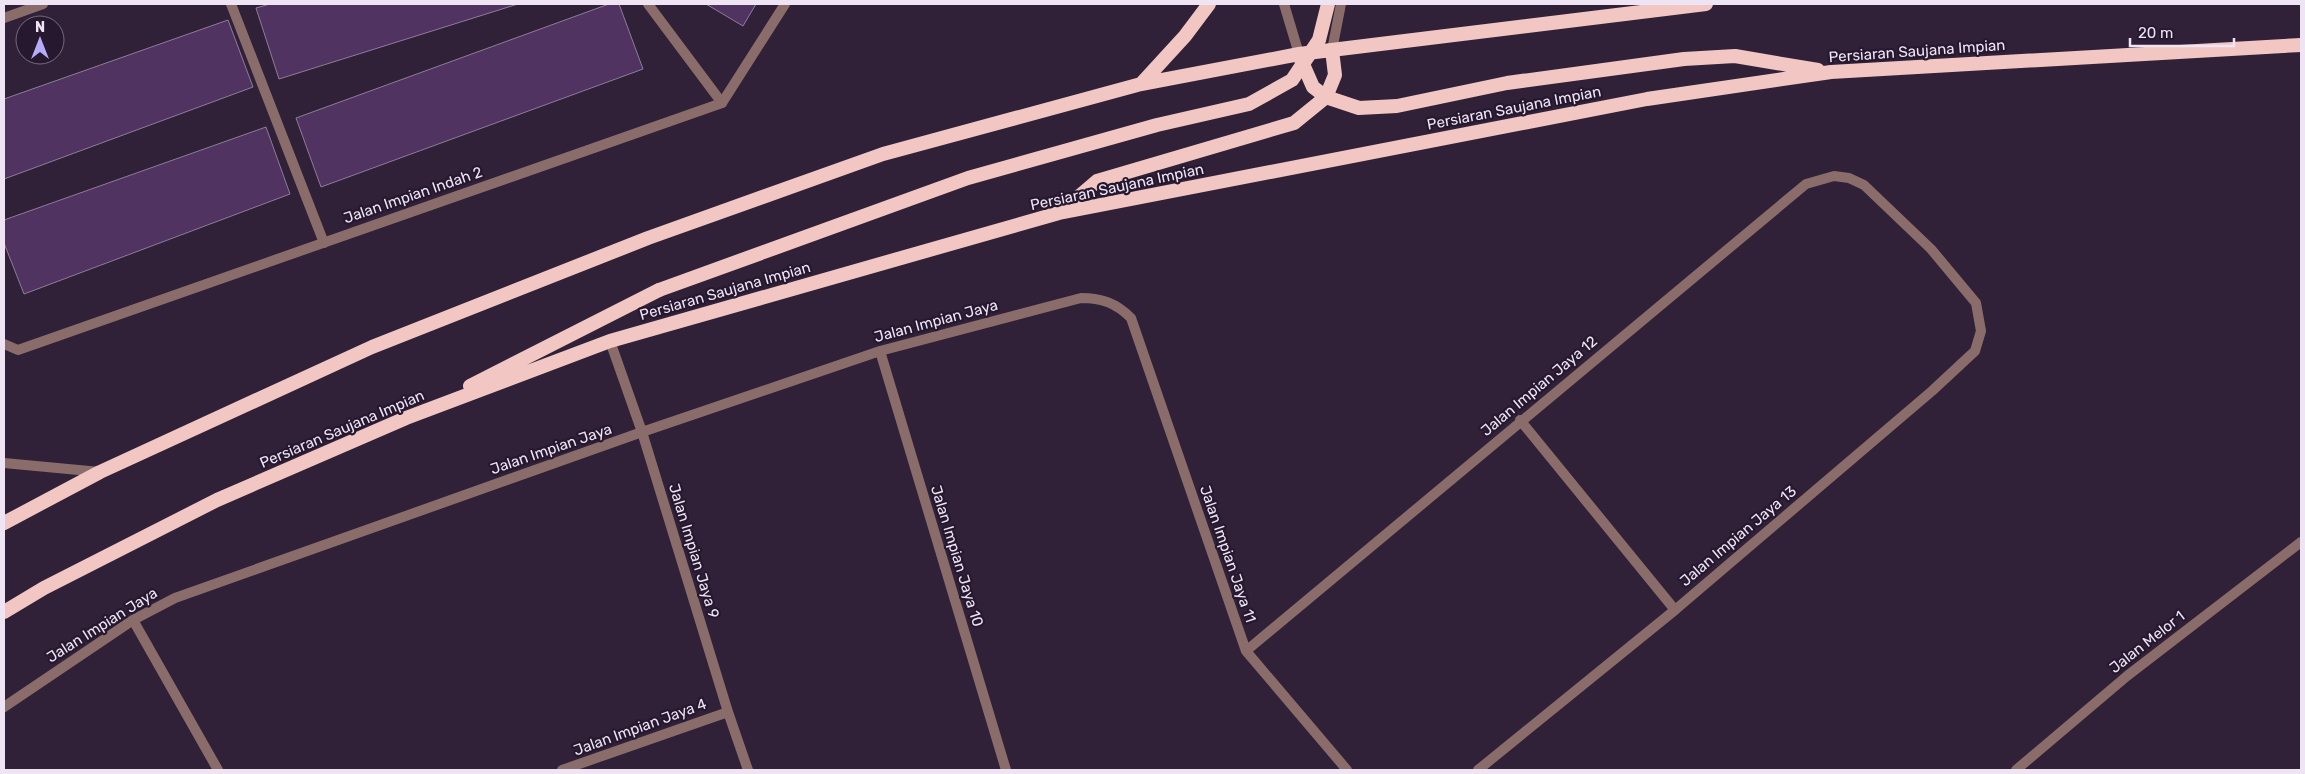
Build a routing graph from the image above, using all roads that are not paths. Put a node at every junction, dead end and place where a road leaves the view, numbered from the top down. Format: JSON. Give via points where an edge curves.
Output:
{"nodes":[{"id":1,"x":44,"y":4,"type":"edge"},
{"id":2,"x":231,"y":4,"type":"edge"},
{"id":3,"x":648,"y":4,"type":"edge"},
{"id":4,"x":785,"y":4,"type":"edge"},
{"id":5,"x":1209,"y":4,"type":"edge"},
{"id":6,"x":1284,"y":4,"type":"edge"},
{"id":7,"x":1328,"y":4,"type":"edge"},
{"id":8,"x":1341,"y":4,"type":"edge"},
{"id":9,"x":1706,"y":4,"type":"edge"},
{"id":10,"x":4,"y":18,"type":"edge"},
{"id":11,"x":2301,"y":45,"type":"edge"},
{"id":12,"x":1332,"y":50,"type":"junction"},
{"id":13,"x":1299,"y":54,"type":"junction"},
{"id":14,"x":1832,"y":72,"type":"junction"},
{"id":15,"x":1141,"y":84,"type":"junction"},
{"id":16,"x":1326,"y":97,"type":"junction"},
{"id":17,"x":722,"y":103,"type":"junction"},
{"id":18,"x":1864,"y":185,"type":"joint"},
{"id":19,"x":1059,"y":213,"type":"junction"},
{"id":20,"x":324,"y":243,"type":"junction"},
{"id":21,"x":1131,"y":318,"type":"joint"},
{"id":22,"x":610,"y":341,"type":"junction"},
{"id":23,"x":4,"y":344,"type":"edge"},
{"id":24,"x":880,"y":351,"type":"junction"},
{"id":25,"x":406,"y":418,"type":"junction"},
{"id":26,"x":1520,"y":420,"type":"junction"},
{"id":27,"x":642,"y":432,"type":"junction"},
{"id":28,"x":4,"y":463,"type":"edge"},
{"id":29,"x":100,"y":472,"type":"junction"},
{"id":30,"x":4,"y":523,"type":"edge"},
{"id":31,"x":2301,"y":542,"type":"edge"},
{"id":32,"x":1675,"y":610,"type":"junction"},
{"id":33,"x":4,"y":612,"type":"edge"},
{"id":34,"x":133,"y":620,"type":"junction"},
{"id":35,"x":1246,"y":651,"type":"junction"},
{"id":36,"x":4,"y":707,"type":"edge"},
{"id":37,"x":728,"y":712,"type":"junction"},
{"id":38,"x":218,"y":770,"type":"edge"},
{"id":39,"x":562,"y":770,"type":"edge"},
{"id":40,"x":748,"y":770,"type":"edge"},
{"id":41,"x":1006,"y":770,"type":"edge"},
{"id":42,"x":1347,"y":770,"type":"edge"},
{"id":43,"x":1478,"y":770,"type":"edge"},
{"id":44,"x":2016,"y":770,"type":"edge"}],
"edges":[{"from":1,"to":10,"type":"street"},
{"from":2,"to":20,"type":"street"},
{"from":3,"to":17,"type":"street"},
{"from":4,"to":17,"type":"street"},
{"from":5,"to":15,"type":"highway"},
{"from":6,"to":13,"type":"street"},
{"from":7,"to":25,"type":"highway","bridge":true,"via":[[1319,40],[1292,80],[1249,104],[1157,125],[968,178],[659,290]]},
{"from":8,"to":12,"type":"street"},
{"from":9,"to":12,"type":"highway"},
{"from":11,"to":14,"type":"highway","name":"Persiaran Saujana Impian"},
{"from":12,"to":13,"type":"highway"},
{"from":12,"to":16,"type":"highway","via":[[1335,75]]},
{"from":13,"to":15,"type":"highway"},
{"from":13,"to":16,"type":"highway","via":[[1313,87]]},
{"from":14,"to":16,"type":"highway","via":[[1734,56],[1684,58],[1507,83],[1397,106],[1359,108]]},
{"from":14,"to":19,"type":"highway","name":"Persiaran Saujana Impian","via":[[1647,99]]},
{"from":15,"to":29,"type":"highway","via":[[883,154],[648,238],[372,347]]},
{"from":16,"to":19,"type":"highway","via":[[1294,123],[1097,181]]},
{"from":17,"to":20,"type":"street","name":"Jalan Impian Indah 2"},
{"from":18,"to":26,"type":"street","name":"Jalan Impian Jaya 12","via":[[1834,176],[1806,184]]},
{"from":18,"to":32,"type":"street","name":"Jalan Impian Jaya 13","via":[[1931,249],[1976,303],[1981,331],[1975,351]]},
{"from":19,"to":22,"type":"highway","name":"Persiaran Saujana Impian"},
{"from":20,"to":23,"type":"street","name":"Jalan Impian Indah 2","via":[[18,350]]},
{"from":21,"to":24,"type":"street","name":"Jalan Impian Jaya","via":[[1108,301],[1081,298]]},
{"from":21,"to":35,"type":"street","name":"Jalan Impian Jaya 11"},
{"from":22,"to":25,"type":"highway","name":"Persiaran Saujana Impian"},
{"from":22,"to":27,"type":"street","name":"Jalan Impian Jaya 9"},
{"from":24,"to":27,"type":"street","name":"Jalan Impian Jaya"},
{"from":24,"to":41,"type":"street","name":"Jalan Impian Jaya 10"},
{"from":25,"to":33,"type":"highway","name":"Persiaran Saujana Impian","via":[[217,500],[44,588]]},
{"from":26,"to":32,"type":"street"},
{"from":26,"to":35,"type":"street","name":"Jalan Impian Jaya 12"},
{"from":27,"to":34,"type":"street","name":"Jalan Impian Jaya","via":[[175,598]]},
{"from":27,"to":37,"type":"street","name":"Jalan Impian Jaya 9"},
{"from":28,"to":29,"type":"street"},
{"from":29,"to":30,"type":"highway"},
{"from":31,"to":44,"type":"street","name":"Jalan Melor 1","via":[[2127,676]]},
{"from":32,"to":43,"type":"street","name":"Jalan Impian Jaya 13"},
{"from":34,"to":36,"type":"street","name":"Jalan Impian Jaya"},
{"from":34,"to":38,"type":"street"},
{"from":35,"to":42,"type":"street","name":"Jalan Impian Jaya 11"},
{"from":37,"to":39,"type":"street","name":"Jalan Impian Jaya 4"},
{"from":37,"to":40,"type":"street","name":"Jalan Impian Jaya 9"}]}
